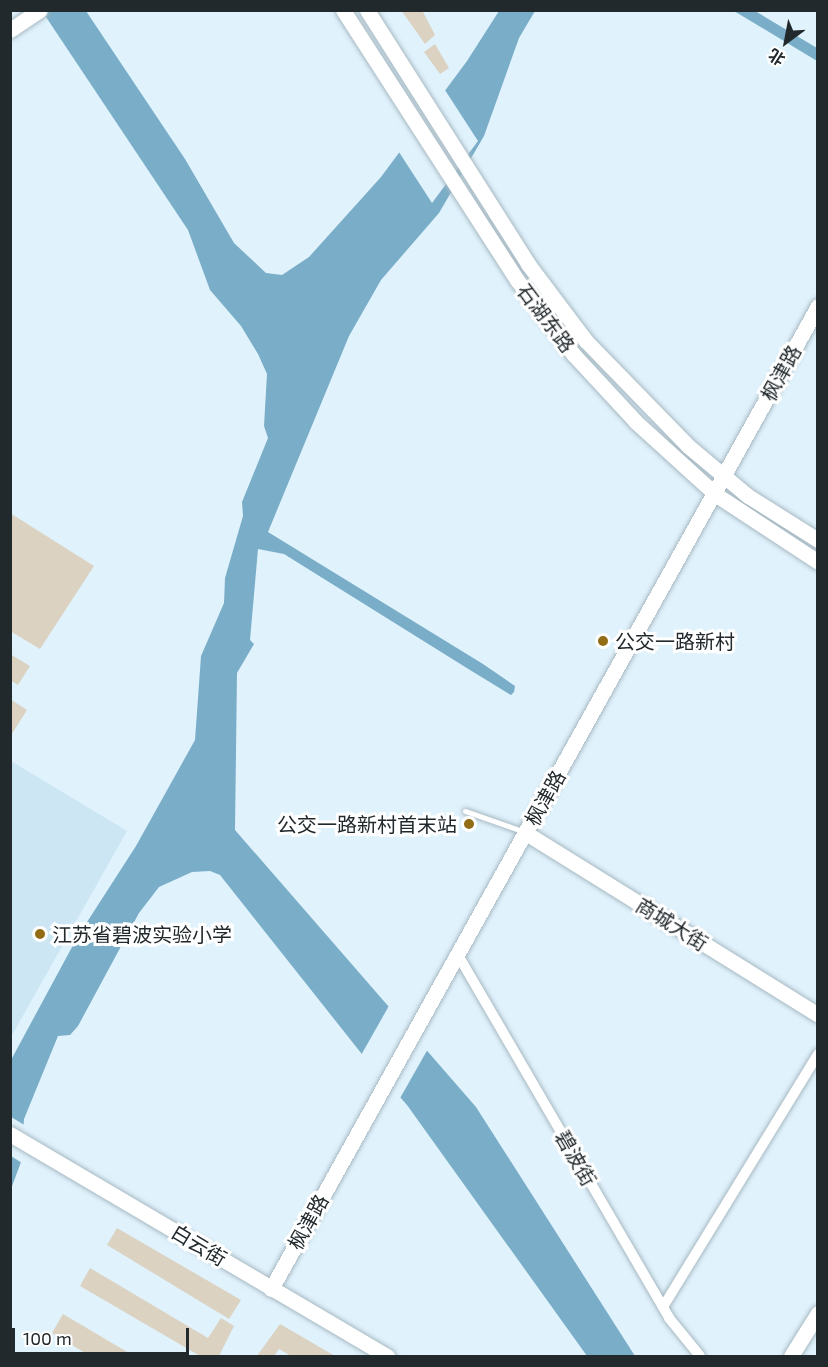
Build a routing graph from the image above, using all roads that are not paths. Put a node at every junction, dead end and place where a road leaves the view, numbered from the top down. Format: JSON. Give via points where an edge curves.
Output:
{"nodes":[{"id":1,"x":343,"y":10,"type":"edge"},
{"id":2,"x":367,"y":10,"type":"edge"},
{"id":3,"x":38,"y":12,"type":"edge"},
{"id":4,"x":10,"y":23,"type":"edge"},
{"id":5,"x":10,"y":30,"type":"edge"},
{"id":6,"x":818,"y":306,"type":"edge"},
{"id":7,"x":724,"y":477,"type":"junction"},
{"id":8,"x":715,"y":494,"type":"junction"},
{"id":9,"x":818,"y":540,"type":"edge"},
{"id":10,"x":818,"y":562,"type":"edge"},
{"id":11,"x":465,"y":811,"type":"dead end"},
{"id":12,"x":526,"y":833,"type":"junction"},
{"id":13,"x":458,"y":955,"type":"junction"},
{"id":14,"x":818,"y":1015,"type":"edge"},
{"id":15,"x":818,"y":1054,"type":"edge"},
{"id":16,"x":10,"y":1134,"type":"edge"},
{"id":17,"x":271,"y":1289,"type":"junction"},
{"id":18,"x":663,"y":1307,"type":"junction"},
{"id":19,"x":818,"y":1313,"type":"edge"},
{"id":20,"x":387,"y":1356,"type":"edge"},
{"id":21,"x":700,"y":1356,"type":"edge"},
{"id":22,"x":791,"y":1356,"type":"edge"}],
"edges":[{"from":1,"to":8,"type":"street","name":"石湖东路","via":[[546,320],[636,422]]},
{"from":2,"to":7,"type":"street","name":"石湖东路","via":[[560,309],[661,421]]},
{"from":3,"to":4,"type":"street"},
{"from":3,"to":5,"type":"street"},
{"from":6,"to":7,"type":"street","name":"枫津路"},
{"from":7,"to":8,"type":"street","name":"枫津路"},
{"from":7,"to":9,"type":"street","name":"石湖东路"},
{"from":8,"to":10,"type":"street","name":"石湖东路"},
{"from":8,"to":12,"type":"street","name":"枫津路"},
{"from":11,"to":12,"type":"lane"},
{"from":12,"to":13,"type":"street","name":"枫津路"},
{"from":12,"to":14,"type":"street","name":"商城大街"},
{"from":13,"to":17,"type":"street","name":"枫津路"},
{"from":13,"to":18,"type":"street","name":"碧波街"},
{"from":15,"to":18,"type":"street"},
{"from":16,"to":17,"type":"street","name":"白云街"},
{"from":17,"to":20,"type":"street","name":"白云街"},
{"from":18,"to":21,"type":"street","name":"碧波街"},
{"from":19,"to":22,"type":"street"}]}
